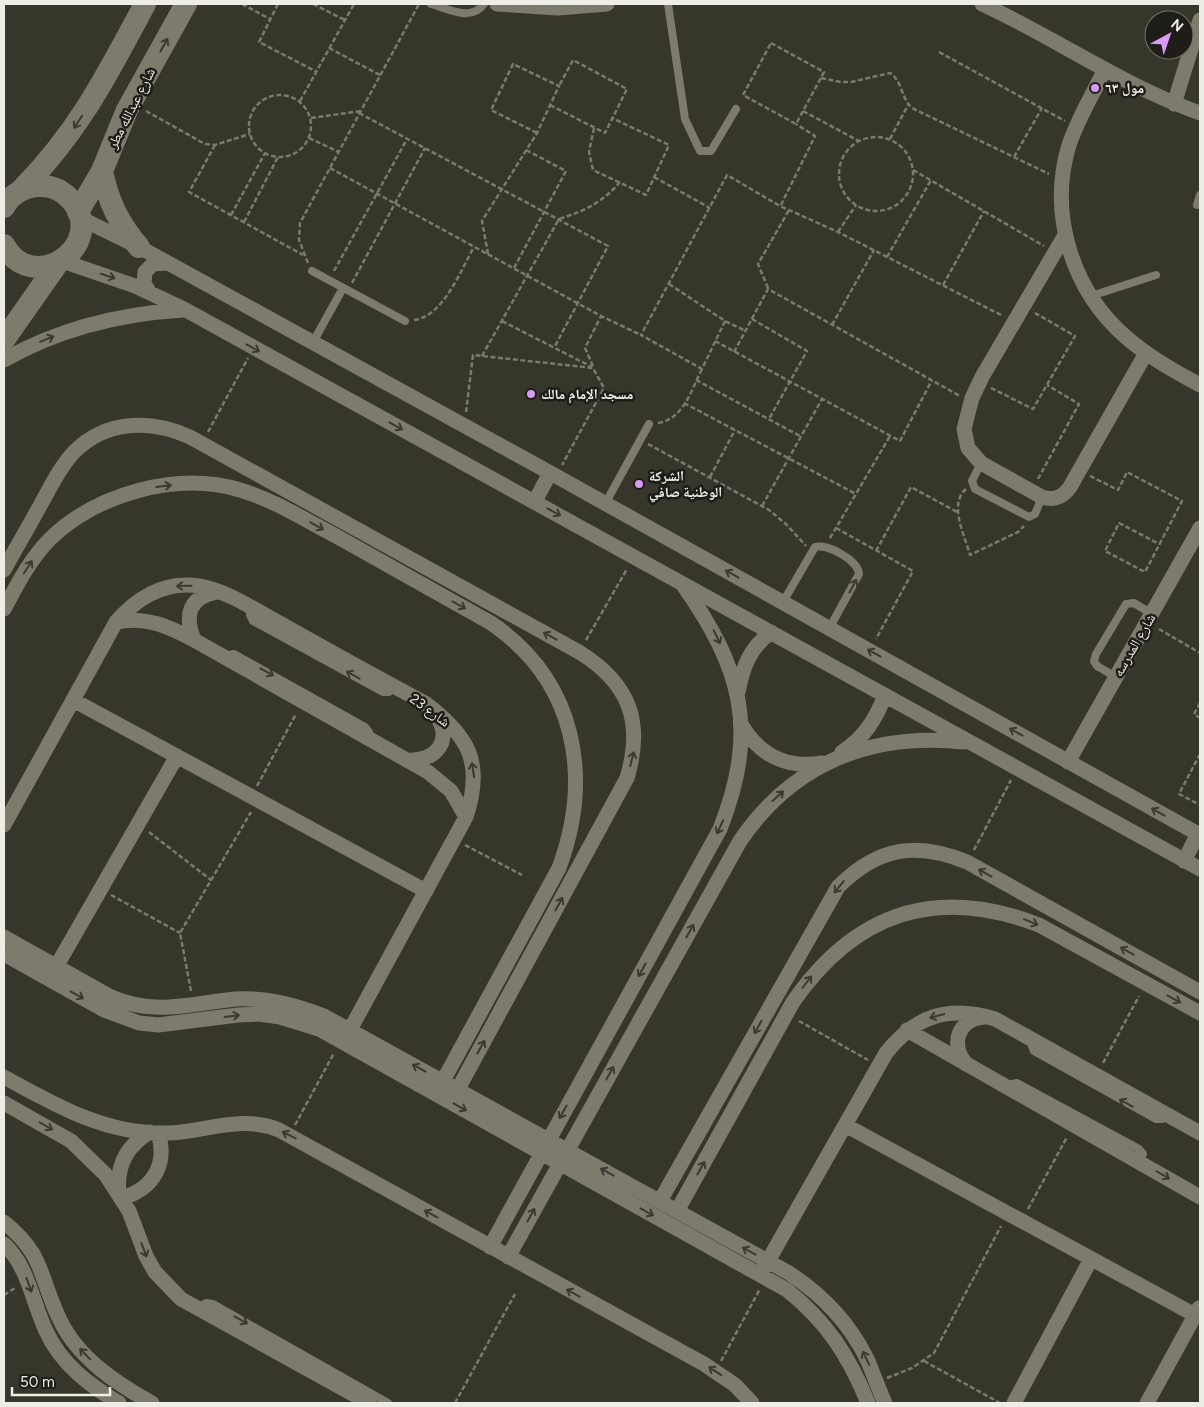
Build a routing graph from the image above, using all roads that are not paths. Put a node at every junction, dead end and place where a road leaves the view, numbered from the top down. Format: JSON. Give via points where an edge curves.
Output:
{"nodes":[{"id":1,"x":145,"y":4,"type":"edge"},
{"id":2,"x":186,"y":4,"type":"edge"},
{"id":3,"x":431,"y":4,"type":"edge"},
{"id":4,"x":484,"y":4,"type":"edge"},
{"id":5,"x":497,"y":4,"type":"edge"},
{"id":6,"x":607,"y":4,"type":"edge"},
{"id":7,"x":668,"y":4,"type":"edge"},
{"id":8,"x":982,"y":4,"type":"edge"},
{"id":9,"x":1200,"y":20,"type":"edge"},
{"id":10,"x":1105,"y":69,"type":"junction"},
{"id":11,"x":96,"y":95,"type":"junction"},
{"id":12,"x":1174,"y":104,"type":"junction"},
{"id":13,"x":129,"y":107,"type":"junction"},
{"id":14,"x":736,"y":109,"type":"dead end"},
{"id":15,"x":1200,"y":113,"type":"edge"},
{"id":16,"x":102,"y":171,"type":"junction"},
{"id":17,"x":16,"y":190,"type":"edge"},
{"id":18,"x":1200,"y":196,"type":"edge"},
{"id":19,"x":1197,"y":205,"type":"dead end"},
{"id":20,"x":4,"y":207,"type":"edge"},
{"id":21,"x":79,"y":215,"type":"junction"},
{"id":22,"x":1065,"y":235,"type":"junction"},
{"id":23,"x":4,"y":245,"type":"edge"},
{"id":24,"x":139,"y":247,"type":"junction"},
{"id":25,"x":60,"y":262,"type":"junction"},
{"id":26,"x":166,"y":263,"type":"junction"},
{"id":27,"x":312,"y":271,"type":"road end"},
{"id":28,"x":1156,"y":275,"type":"dead end"},
{"id":29,"x":346,"y":289,"type":"junction"},
{"id":30,"x":149,"y":292,"type":"junction"},
{"id":31,"x":1091,"y":296,"type":"junction"},
{"id":32,"x":184,"y":310,"type":"junction"},
{"id":33,"x":405,"y":321,"type":"road end"},
{"id":34,"x":4,"y":340,"type":"edge"},
{"id":35,"x":312,"y":344,"type":"junction"},
{"id":36,"x":1146,"y":353,"type":"junction"},
{"id":37,"x":4,"y":360,"type":"edge"},
{"id":38,"x":1200,"y":385,"type":"edge"},
{"id":39,"x":649,"y":424,"type":"road end"},
{"id":40,"x":981,"y":463,"type":"junction"},
{"id":41,"x":553,"y":474,"type":"junction"},
{"id":42,"x":1037,"y":494,"type":"junction"},
{"id":43,"x":535,"y":501,"type":"junction"},
{"id":44,"x":605,"y":504,"type":"junction"},
{"id":45,"x":1200,"y":528,"type":"edge"},
{"id":46,"x":387,"y":546,"type":"junction"},
{"id":47,"x":380,"y":561,"type":"junction"},
{"id":48,"x":4,"y":570,"type":"edge"},
{"id":49,"x":680,"y":582,"type":"junction"},
{"id":50,"x":217,"y":592,"type":"junction"},
{"id":51,"x":783,"y":602,"type":"junction"},
{"id":52,"x":4,"y":609,"type":"edge"},
{"id":53,"x":1149,"y":618,"type":"junction"},
{"id":54,"x":116,"y":622,"type":"junction"},
{"id":55,"x":829,"y":628,"type":"junction"},
{"id":56,"x":771,"y":632,"type":"junction"},
{"id":57,"x":194,"y":640,"type":"junction"},
{"id":58,"x":225,"y":658,"type":"junction"},
{"id":59,"x":1116,"y":677,"type":"junction"},
{"id":60,"x":885,"y":695,"type":"junction"},
{"id":61,"x":737,"y":698,"type":"junction"},
{"id":62,"x":73,"y":700,"type":"junction"},
{"id":63,"x":425,"y":703,"type":"junction"},
{"id":64,"x":741,"y":723,"type":"junction"},
{"id":65,"x":367,"y":738,"type":"junction"},
{"id":66,"x":972,"y":743,"type":"junction"},
{"id":67,"x":177,"y":756,"type":"junction"},
{"id":68,"x":407,"y":760,"type":"junction"},
{"id":69,"x":826,"y":762,"type":"junction"},
{"id":70,"x":1068,"y":762,"type":"junction"},
{"id":71,"x":466,"y":818,"type":"junction"},
{"id":72,"x":4,"y":825,"type":"edge"},
{"id":73,"x":1199,"y":835,"type":"edge"},
{"id":74,"x":1184,"y":861,"type":"junction"},
{"id":75,"x":1200,"y":870,"type":"edge"},
{"id":76,"x":426,"y":891,"type":"junction"},
{"id":77,"x":4,"y":937,"type":"edge"},
{"id":78,"x":4,"y":954,"type":"edge"},
{"id":79,"x":1158,"y":968,"type":"junction"},
{"id":80,"x":52,"y":973,"type":"junction"},
{"id":81,"x":1147,"y":984,"type":"junction"},
{"id":82,"x":1200,"y":992,"type":"edge"},
{"id":83,"x":1200,"y":1013,"type":"edge"},
{"id":84,"x":995,"y":1018,"type":"junction"},
{"id":85,"x":907,"y":1030,"type":"junction"},
{"id":86,"x":344,"y":1038,"type":"junction"},
{"id":87,"x":1036,"y":1040,"type":"junction"},
{"id":88,"x":966,"y":1064,"type":"junction"},
{"id":89,"x":4,"y":1077,"type":"edge"},
{"id":90,"x":443,"y":1081,"type":"junction"},
{"id":91,"x":1009,"y":1088,"type":"junction"},
{"id":92,"x":458,"y":1089,"type":"junction"},
{"id":93,"x":4,"y":1103,"type":"edge"},
{"id":94,"x":1167,"y":1113,"type":"junction"},
{"id":95,"x":845,"y":1125,"type":"junction"},
{"id":96,"x":154,"y":1132,"type":"junction"},
{"id":97,"x":1200,"y":1133,"type":"edge"},
{"id":98,"x":544,"y":1146,"type":"junction"},
{"id":99,"x":563,"y":1157,"type":"junction"},
{"id":100,"x":1139,"y":1162,"type":"junction"},
{"id":101,"x":1200,"y":1183,"type":"edge"},
{"id":102,"x":1182,"y":1186,"type":"junction"},
{"id":103,"x":121,"y":1196,"type":"junction"},
{"id":104,"x":1200,"y":1196,"type":"edge"},
{"id":105,"x":660,"y":1201,"type":"junction"},
{"id":106,"x":677,"y":1211,"type":"junction"},
{"id":107,"x":4,"y":1222,"type":"edge"},
{"id":108,"x":4,"y":1244,"type":"edge"},
{"id":109,"x":490,"y":1247,"type":"junction"},
{"id":110,"x":508,"y":1257,"type":"junction"},
{"id":111,"x":1092,"y":1259,"type":"junction"},
{"id":112,"x":768,"y":1261,"type":"junction"},
{"id":113,"x":763,"y":1276,"type":"junction"},
{"id":114,"x":198,"y":1308,"type":"junction"},
{"id":115,"x":1198,"y":1311,"type":"edge"},
{"id":116,"x":147,"y":1402,"type":"edge"},
{"id":117,"x":119,"y":1403,"type":"edge"},
{"id":118,"x":369,"y":1403,"type":"edge"},
{"id":119,"x":388,"y":1403,"type":"edge"},
{"id":120,"x":752,"y":1403,"type":"edge"},
{"id":121,"x":868,"y":1403,"type":"edge"},
{"id":122,"x":885,"y":1403,"type":"edge"},
{"id":123,"x":1014,"y":1403,"type":"edge"},
{"id":124,"x":1147,"y":1403,"type":"edge"}],
"edges":[{"from":1,"to":11,"type":"street"},
{"from":13,"to":2,"type":"street","name":"شارع عبدالله مطر","one_way":true},
{"from":3,"to":4,"type":"lane","via":[[469,14]]},
{"from":5,"to":6,"type":"street","via":[[558,8]]},
{"from":7,"to":14,"type":"lane","via":[[685,119],[700,151],[711,151]]},
{"from":8,"to":10,"type":"street"},
{"from":9,"to":12,"type":"street"},
{"from":10,"to":12,"type":"street"},
{"from":10,"to":22,"type":"street","via":[[1069,145],[1062,180]]},
{"from":11,"to":13,"type":"street","via":[[109,110],[118,112]]},
{"from":11,"to":17,"type":"street","one_way":true,"via":[[61,146]]},
{"from":12,"to":15,"type":"street"},
{"from":13,"to":16,"type":"street","name":"شارع عبدالله مطر"},
{"from":16,"to":21,"type":"street","name":"شارع عبدالله مطر"},
{"from":16,"to":24,"type":"street","via":[[111,204]]},
{"from":17,"to":20,"type":"street"},
{"from":17,"to":21,"type":"street","via":[[41,185],[50,187],[67,196]]},
{"from":18,"to":19,"type":"lane"},
{"from":21,"to":24,"type":"street"},
{"from":21,"to":25,"type":"street","via":[[77,243]]},
{"from":22,"to":31,"type":"street","via":[[1071,256]]},
{"from":22,"to":40,"type":"street","via":[[1013,321],[971,402],[965,420],[964,439]]},
{"from":23,"to":25,"type":"street","via":[[12,256],[29,266],[44,267]]},
{"from":24,"to":26,"type":"street"},
{"from":25,"to":30,"type":"street","one_way":true},
{"from":25,"to":34,"type":"street"},
{"from":26,"to":30,"type":"street","via":[[153,264],[145,272],[144,283]]},
{"from":26,"to":35,"type":"street"},
{"from":27,"to":29,"type":"lane"},
{"from":28,"to":31,"type":"lane"},
{"from":29,"to":33,"type":"lane"},
{"from":29,"to":35,"type":"lane"},
{"from":30,"to":32,"type":"street"},
{"from":31,"to":36,"type":"street","via":[[1107,318]]},
{"from":37,"to":32,"type":"street","one_way":true,"via":[[41,341],[96,322]]},
{"from":32,"to":43,"type":"street","one_way":true},
{"from":35,"to":41,"type":"street"},
{"from":36,"to":38,"type":"street"},
{"from":36,"to":42,"type":"street","via":[[1070,488],[1061,497],[1049,499]]},
{"from":39,"to":44,"type":"lane"},
{"from":40,"to":42,"type":"street"},
{"from":40,"to":42,"type":"lane","via":[[972,486],[984,494],[1031,517],[1035,514]]},
{"from":41,"to":43,"type":"street"},
{"from":41,"to":44,"type":"street"},
{"from":43,"to":49,"type":"street","one_way":true},
{"from":51,"to":44,"type":"street","one_way":true},
{"from":45,"to":53,"type":"street","name":"شارع المدرسه"},
{"from":46,"to":47,"type":"street"},
{"from":46,"to":48,"type":"street","via":[[202,443],[170,428],[129,424],[90,439],[74,452],[61,469]]},
{"from":92,"to":46,"type":"street","one_way":true,"via":[[617,799],[634,754],[635,729],[629,705],[617,683],[600,665]]},
{"from":52,"to":47,"type":"street","one_way":true,"via":[[36,556],[67,524],[106,503],[159,487],[195,484],[240,490],[283,508]]},
{"from":47,"to":90,"type":"street","one_way":true,"via":[[514,638],[548,680],[561,704],[570,729],[574,756],[576,799],[573,821],[558,868]]},
{"from":49,"to":56,"type":"street"},
{"from":49,"to":61,"type":"street","one_way":true,"via":[[712,627],[723,649]]},
{"from":50,"to":54,"type":"street","name":"شارع 23","one_way":true,"via":[[199,586],[161,589],[144,597]]},
{"from":50,"to":57,"type":"street","via":[[198,599],[191,607],[189,623]]},
{"from":63,"to":50,"type":"street","name":"شارع 23","one_way":true},
{"from":51,"to":55,"type":"street"},
{"from":55,"to":51,"type":"lane","one_way":true,"via":[[859,570],[855,563],[825,546],[818,546],[811,552]]},
{"from":53,"to":59,"type":"street","name":"شارع المدرسه"},
{"from":53,"to":59,"type":"lane","via":[[1134,604],[1126,604],[1096,654],[1095,664]]},
{"from":54,"to":57,"type":"street","via":[[151,621]]},
{"from":54,"to":62,"type":"street","name":"شارع 23"},
{"from":70,"to":55,"type":"street","one_way":true},
{"from":56,"to":60,"type":"street"},
{"from":56,"to":61,"type":"street","via":[[760,640],[745,663]]},
{"from":57,"to":58,"type":"street"},
{"from":58,"to":65,"type":"street"},
{"from":58,"to":65,"type":"lane","one_way":true,"via":[[234,654],[356,722],[368,730]]},
{"from":59,"to":70,"type":"street","name":"شارع المدرسه"},
{"from":60,"to":66,"type":"street"},
{"from":60,"to":69,"type":"street","via":[[880,710],[861,737]]},
{"from":61,"to":64,"type":"street"},
{"from":62,"to":67,"type":"street"},
{"from":62,"to":72,"type":"street","name":"شارع 23"},
{"from":63,"to":68,"type":"street","via":[[442,723],[444,735],[440,747],[431,756],[420,761]]},
{"from":71,"to":63,"type":"street","name":"شارع 23","one_way":true,"via":[[473,798],[474,777],[470,757],[462,738],[449,721]]},
{"from":64,"to":69,"type":"street","via":[[749,738],[776,759],[792,764]]},
{"from":64,"to":98,"type":"street","one_way":true,"via":[[737,779],[720,829]]},
{"from":65,"to":68,"type":"street"},
{"from":66,"to":69,"type":"street","via":[[898,742],[873,746]]},
{"from":66,"to":74,"type":"street"},
{"from":67,"to":76,"type":"street"},
{"from":67,"to":80,"type":"street"},
{"from":68,"to":71,"type":"street","via":[[442,782],[460,804]]},
{"from":99,"to":69,"type":"street","one_way":true,"via":[[740,841],[770,803]]},
{"from":73,"to":70,"type":"street","one_way":true},
{"from":71,"to":76,"type":"street","name":"شارع 23"},
{"from":73,"to":74,"type":"street"},
{"from":74,"to":75,"type":"street"},
{"from":76,"to":86,"type":"street","name":"شارع 23"},
{"from":77,"to":80,"type":"street"},
{"from":78,"to":80,"type":"street"},
{"from":79,"to":81,"type":"street"},
{"from":79,"to":82,"type":"street"},
{"from":79,"to":105,"type":"street","one_way":true,"via":[[967,862],[945,853],[926,849],[906,850],[868,862],[838,887]]},
{"from":80,"to":86,"type":"street","one_way":true,"via":[[104,1010],[139,1023],[158,1025],[259,1014],[300,1022]]},
{"from":80,"to":86,"type":"street","via":[[126,1004],[160,1009],[236,999],[281,1002],[324,1016]]},
{"from":81,"to":83,"type":"street","one_way":true},
{"from":106,"to":81,"type":"street","one_way":true,"via":[[786,1014],[810,977],[851,940],[875,925],[938,907],[985,908],[1039,925]]},
{"from":84,"to":85,"type":"street","one_way":true,"via":[[976,1013],[948,1013],[927,1019]]},
{"from":84,"to":87,"type":"street"},
{"from":84,"to":88,"type":"street","via":[[978,1017],[964,1026],[957,1049]]},
{"from":85,"to":88,"type":"street"},
{"from":85,"to":95,"type":"street","via":[[878,1065]]},
{"from":90,"to":86,"type":"street","one_way":true},
{"from":86,"to":98,"type":"street","one_way":true},
{"from":87,"to":94,"type":"street"},
{"from":94,"to":87,"type":"lane","one_way":true,"via":[[1163,1119],[1156,1119],[1034,1051],[1032,1046]]},
{"from":88,"to":91,"type":"street"},
{"from":89,"to":96,"type":"street","via":[[87,1120]]},
{"from":90,"to":92,"type":"street"},
{"from":91,"to":100,"type":"street"},
{"from":91,"to":100,"type":"lane","via":[[1017,1083],[1139,1149],[1143,1154]]},
{"from":92,"to":98,"type":"street"},
{"from":93,"to":103,"type":"street","one_way":true,"via":[[71,1142],[95,1162]]},
{"from":94,"to":97,"type":"street"},
{"from":95,"to":111,"type":"street"},
{"from":95,"to":112,"type":"street"},
{"from":96,"to":103,"type":"street","via":[[130,1147],[123,1157],[119,1169]]},
{"from":96,"to":103,"type":"street","via":[[162,1154],[157,1174],[142,1190]]},
{"from":109,"to":96,"type":"street","one_way":true,"via":[[266,1125],[253,1122]]},
{"from":98,"to":99,"type":"street"},
{"from":98,"to":109,"type":"street"},
{"from":105,"to":99,"type":"street","one_way":true},
{"from":110,"to":99,"type":"street","one_way":true},
{"from":99,"to":113,"type":"street","one_way":true},
{"from":100,"to":102,"type":"street","one_way":true},
{"from":101,"to":102,"type":"street"},
{"from":102,"to":104,"type":"street"},
{"from":103,"to":114,"type":"street","one_way":true,"via":[[155,1272],[167,1287]]},
{"from":105,"to":106,"type":"street"},
{"from":112,"to":106,"type":"street","one_way":true},
{"from":116,"to":107,"type":"street","one_way":true,"via":[[104,1372],[71,1339],[60,1320],[40,1263],[30,1247]]},
{"from":108,"to":117,"type":"street","one_way":true,"via":[[21,1265],[46,1333],[59,1353],[93,1387]]},
{"from":109,"to":110,"type":"street"},
{"from":120,"to":110,"type":"street","one_way":true,"via":[[716,1371]]},
{"from":111,"to":115,"type":"street"},
{"from":111,"to":123,"type":"street"},
{"from":112,"to":113,"type":"street"},
{"from":122,"to":112,"type":"street","one_way":true,"via":[[866,1356],[841,1318],[808,1286]]},
{"from":113,"to":121,"type":"street","via":[[787,1290],[825,1324],[840,1344]]},
{"from":114,"to":118,"type":"street"},
{"from":114,"to":119,"type":"lane","one_way":true,"via":[[206,1303],[213,1304]]},
{"from":115,"to":124,"type":"street"}]}
